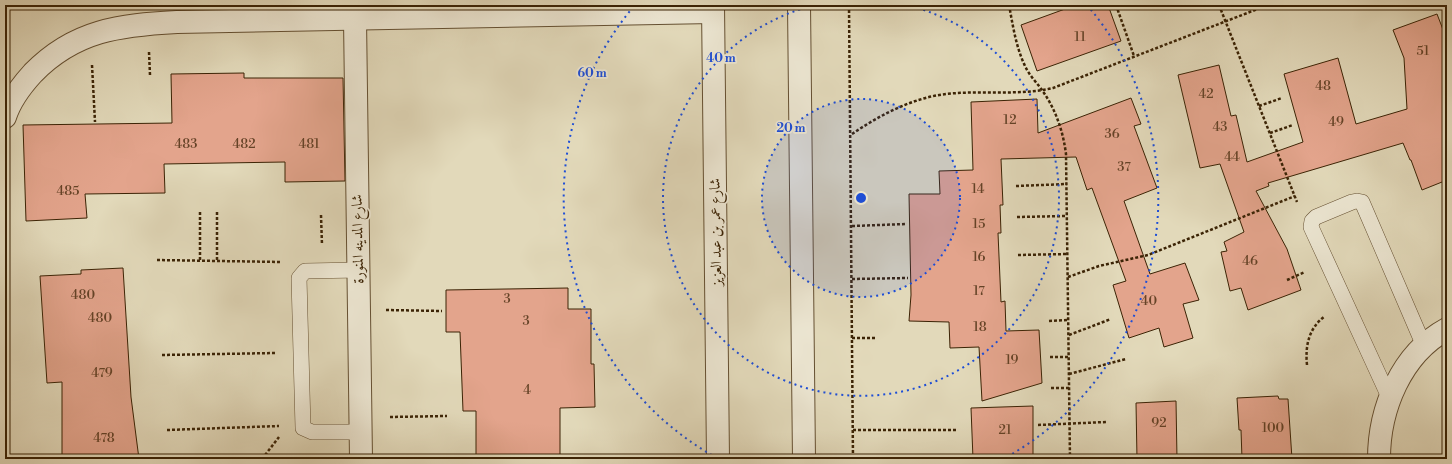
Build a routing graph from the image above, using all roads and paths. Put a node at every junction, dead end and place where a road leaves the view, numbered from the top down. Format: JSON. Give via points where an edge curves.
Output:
{"nodes":[{"id":1,"x":799,"y":5,"type":"edge"},
{"id":2,"x":849,"y":5,"type":"edge"},
{"id":3,"x":1009,"y":5,"type":"edge"},
{"id":4,"x":1116,"y":5,"type":"edge"},
{"id":5,"x":1219,"y":5,"type":"edge"},
{"id":6,"x":1268,"y":5,"type":"edge"},
{"id":7,"x":1445,"y":5,"type":"edge"},
{"id":8,"x":713,"y":8,"type":"edge"},
{"id":9,"x":475,"y":11,"type":"edge"},
{"id":10,"x":1447,"y":11,"type":"edge"},
{"id":11,"x":177,"y":13,"type":"edge"},
{"id":12,"x":355,"y":19,"type":"junction"},
{"id":13,"x":1225,"y":21,"type":"junction"},
{"id":14,"x":91,"y":35,"type":"junction"},
{"id":15,"x":1134,"y":56,"type":"junction"},
{"id":16,"x":1042,"y":90,"type":"junction"},
{"id":17,"x":1282,"y":98,"type":"dead end"},
{"id":18,"x":1260,"y":106,"type":"junction"},
{"id":19,"x":5,"y":117,"type":"edge"},
{"id":20,"x":95,"y":122,"type":"dead end"},
{"id":21,"x":1293,"y":125,"type":"dead end"},
{"id":22,"x":1270,"y":133,"type":"junction"},
{"id":23,"x":851,"y":134,"type":"junction"},
{"id":24,"x":1067,"y":184,"type":"junction"},
{"id":25,"x":1016,"y":186,"type":"dead end"},
{"id":26,"x":1295,"y":196,"type":"junction"},
{"id":27,"x":200,"y":211,"type":"dead end"},
{"id":28,"x":217,"y":212,"type":"dead end"},
{"id":29,"x":321,"y":216,"type":"dead end"},
{"id":30,"x":1067,"y":216,"type":"junction"},
{"id":31,"x":1017,"y":217,"type":"dead end"},
{"id":32,"x":1312,"y":221,"type":"junction"},
{"id":33,"x":907,"y":224,"type":"dead end"},
{"id":34,"x":852,"y":226,"type":"junction"},
{"id":35,"x":1068,"y":254,"type":"junction"},
{"id":36,"x":1018,"y":255,"type":"dead end"},
{"id":37,"x":157,"y":260,"type":"dead end"},
{"id":38,"x":200,"y":260,"type":"junction"},
{"id":39,"x":217,"y":260,"type":"junction"},
{"id":40,"x":322,"y":270,"type":"junction"},
{"id":41,"x":359,"y":270,"type":"junction"},
{"id":42,"x":300,"y":275,"type":"junction"},
{"id":43,"x":1068,"y":277,"type":"junction"},
{"id":44,"x":908,"y":278,"type":"dead end"},
{"id":45,"x":852,"y":279,"type":"junction"},
{"id":46,"x":1346,"y":304,"type":"junction"},
{"id":47,"x":359,"y":310,"type":"junction"},
{"id":48,"x":442,"y":311,"type":"dead end"},
{"id":49,"x":1111,"y":319,"type":"dead end"},
{"id":50,"x":1068,"y":320,"type":"junction"},
{"id":51,"x":1049,"y":321,"type":"dead end"},
{"id":52,"x":1447,"y":328,"type":"edge"},
{"id":53,"x":1069,"y":335,"type":"junction"},
{"id":54,"x":852,"y":338,"type":"junction"},
{"id":55,"x":877,"y":338,"type":"dead end"},
{"id":56,"x":1424,"y":346,"type":"junction"},
{"id":57,"x":300,"y":352,"type":"junction"},
{"id":58,"x":162,"y":355,"type":"dead end"},
{"id":59,"x":1050,"y":357,"type":"dead end"},
{"id":60,"x":1069,"y":357,"type":"junction"},
{"id":61,"x":1126,"y":359,"type":"dead end"},
{"id":62,"x":1307,"y":365,"type":"dead end"},
{"id":63,"x":1069,"y":374,"type":"junction"},
{"id":64,"x":1051,"y":388,"type":"dead end"},
{"id":65,"x":1069,"y":388,"type":"junction"},
{"id":66,"x":1389,"y":397,"type":"junction"},
{"id":67,"x":447,"y":416,"type":"dead end"},
{"id":68,"x":1106,"y":422,"type":"dead end"},
{"id":69,"x":361,"y":424,"type":"junction"},
{"id":70,"x":1070,"y":424,"type":"junction"},
{"id":71,"x":296,"y":425,"type":"junction"},
{"id":72,"x":1038,"y":425,"type":"dead end"},
{"id":73,"x":167,"y":430,"type":"dead end"},
{"id":74,"x":853,"y":430,"type":"junction"},
{"id":75,"x":958,"y":430,"type":"dead end"},
{"id":76,"x":361,"y":458,"type":"edge"},
{"id":77,"x":262,"y":459,"type":"edge"},
{"id":78,"x":442,"y":459,"type":"edge"},
{"id":79,"x":718,"y":459,"type":"edge"},
{"id":80,"x":804,"y":459,"type":"edge"},
{"id":81,"x":854,"y":459,"type":"edge"},
{"id":82,"x":1070,"y":459,"type":"edge"},
{"id":83,"x":1095,"y":459,"type":"edge"},
{"id":84,"x":1106,"y":459,"type":"edge"},
{"id":85,"x":1379,"y":459,"type":"edge"}],
"edges":[{"from":1,"to":80,"type":"street"},
{"from":2,"to":23,"type":"path"},
{"from":3,"to":16,"type":"path","via":[[1021,57],[1026,69]]},
{"from":4,"to":15,"type":"path"},
{"from":5,"to":13,"type":"path"},
{"from":6,"to":13,"type":"path"},
{"from":7,"to":10,"type":"path"},
{"from":8,"to":9,"type":"street"},
{"from":8,"to":79,"type":"street","name":"شارع عمر بن عبد العزيز"},
{"from":9,"to":12,"type":"street"},
{"from":11,"to":12,"type":"street"},
{"from":11,"to":14,"type":"street"},
{"from":12,"to":41,"type":"street","name":"شارع المدينه المنورة"},
{"from":13,"to":15,"type":"path"},
{"from":13,"to":18,"type":"path"},
{"from":14,"to":19,"type":"street","via":[[48,57],[25,82]]},
{"from":14,"to":20,"type":"path"},
{"from":15,"to":16,"type":"path"},
{"from":16,"to":23,"type":"path","via":[[946,94],[889,112]]},
{"from":16,"to":24,"type":"path","via":[[1061,127],[1066,154]]},
{"from":17,"to":18,"type":"path"},
{"from":18,"to":22,"type":"path"},
{"from":21,"to":22,"type":"path"},
{"from":22,"to":26,"type":"path"},
{"from":23,"to":34,"type":"path"},
{"from":24,"to":25,"type":"path"},
{"from":24,"to":30,"type":"path"},
{"from":26,"to":32,"type":"path","via":[[1300,208]]},
{"from":26,"to":43,"type":"path","via":[[1148,255],[1099,266]]},
{"from":27,"to":38,"type":"path"},
{"from":28,"to":39,"type":"path"},
{"from":29,"to":40,"type":"path"},
{"from":30,"to":31,"type":"path"},
{"from":30,"to":35,"type":"path"},
{"from":32,"to":46,"type":"lane","via":[[1311,227]]},
{"from":32,"to":56,"type":"lane","via":[[1352,202],[1362,202]]},
{"from":33,"to":34,"type":"path"},
{"from":34,"to":45,"type":"path"},
{"from":35,"to":36,"type":"path"},
{"from":35,"to":43,"type":"path"},
{"from":37,"to":38,"type":"path"},
{"from":38,"to":39,"type":"path"},
{"from":39,"to":42,"type":"path","via":[[277,261],[290,266]]},
{"from":40,"to":41,"type":"lane"},
{"from":40,"to":42,"type":"lane","via":[[305,271]]},
{"from":41,"to":47,"type":"street","name":"شارع المدينه المنورة"},
{"from":42,"to":57,"type":"lane"},
{"from":43,"to":50,"type":"path"},
{"from":44,"to":45,"type":"path"},
{"from":45,"to":54,"type":"path"},
{"from":46,"to":62,"type":"path","via":[[1323,317],[1314,327],[1308,338]]},
{"from":46,"to":66,"type":"lane"},
{"from":47,"to":48,"type":"path"},
{"from":47,"to":69,"type":"street","name":"شارع المدينه المنورة"},
{"from":49,"to":53,"type":"path"},
{"from":50,"to":51,"type":"path"},
{"from":50,"to":53,"type":"path"},
{"from":52,"to":56,"type":"street"},
{"from":53,"to":60,"type":"path"},
{"from":54,"to":55,"type":"path"},
{"from":54,"to":74,"type":"path"},
{"from":56,"to":66,"type":"street","via":[[1398,378]]},
{"from":57,"to":58,"type":"path"},
{"from":57,"to":71,"type":"lane"},
{"from":59,"to":60,"type":"path"},
{"from":60,"to":63,"type":"path"},
{"from":61,"to":63,"type":"path"},
{"from":63,"to":65,"type":"path"},
{"from":64,"to":65,"type":"path"},
{"from":65,"to":70,"type":"path"},
{"from":66,"to":85,"type":"street","via":[[1381,426]]},
{"from":67,"to":69,"type":"path"},
{"from":68,"to":70,"type":"path"},
{"from":69,"to":71,"type":"lane","via":[[309,432]]},
{"from":69,"to":76,"type":"street","name":"شارع المدينه المنورة"},
{"from":70,"to":72,"type":"path"},
{"from":70,"to":82,"type":"path"},
{"from":71,"to":73,"type":"path"},
{"from":71,"to":77,"type":"path"},
{"from":74,"to":75,"type":"path"},
{"from":74,"to":81,"type":"path"},
{"from":76,"to":78,"type":"path","via":[[440,456]]},
{"from":83,"to":84,"type":"path"}]}
